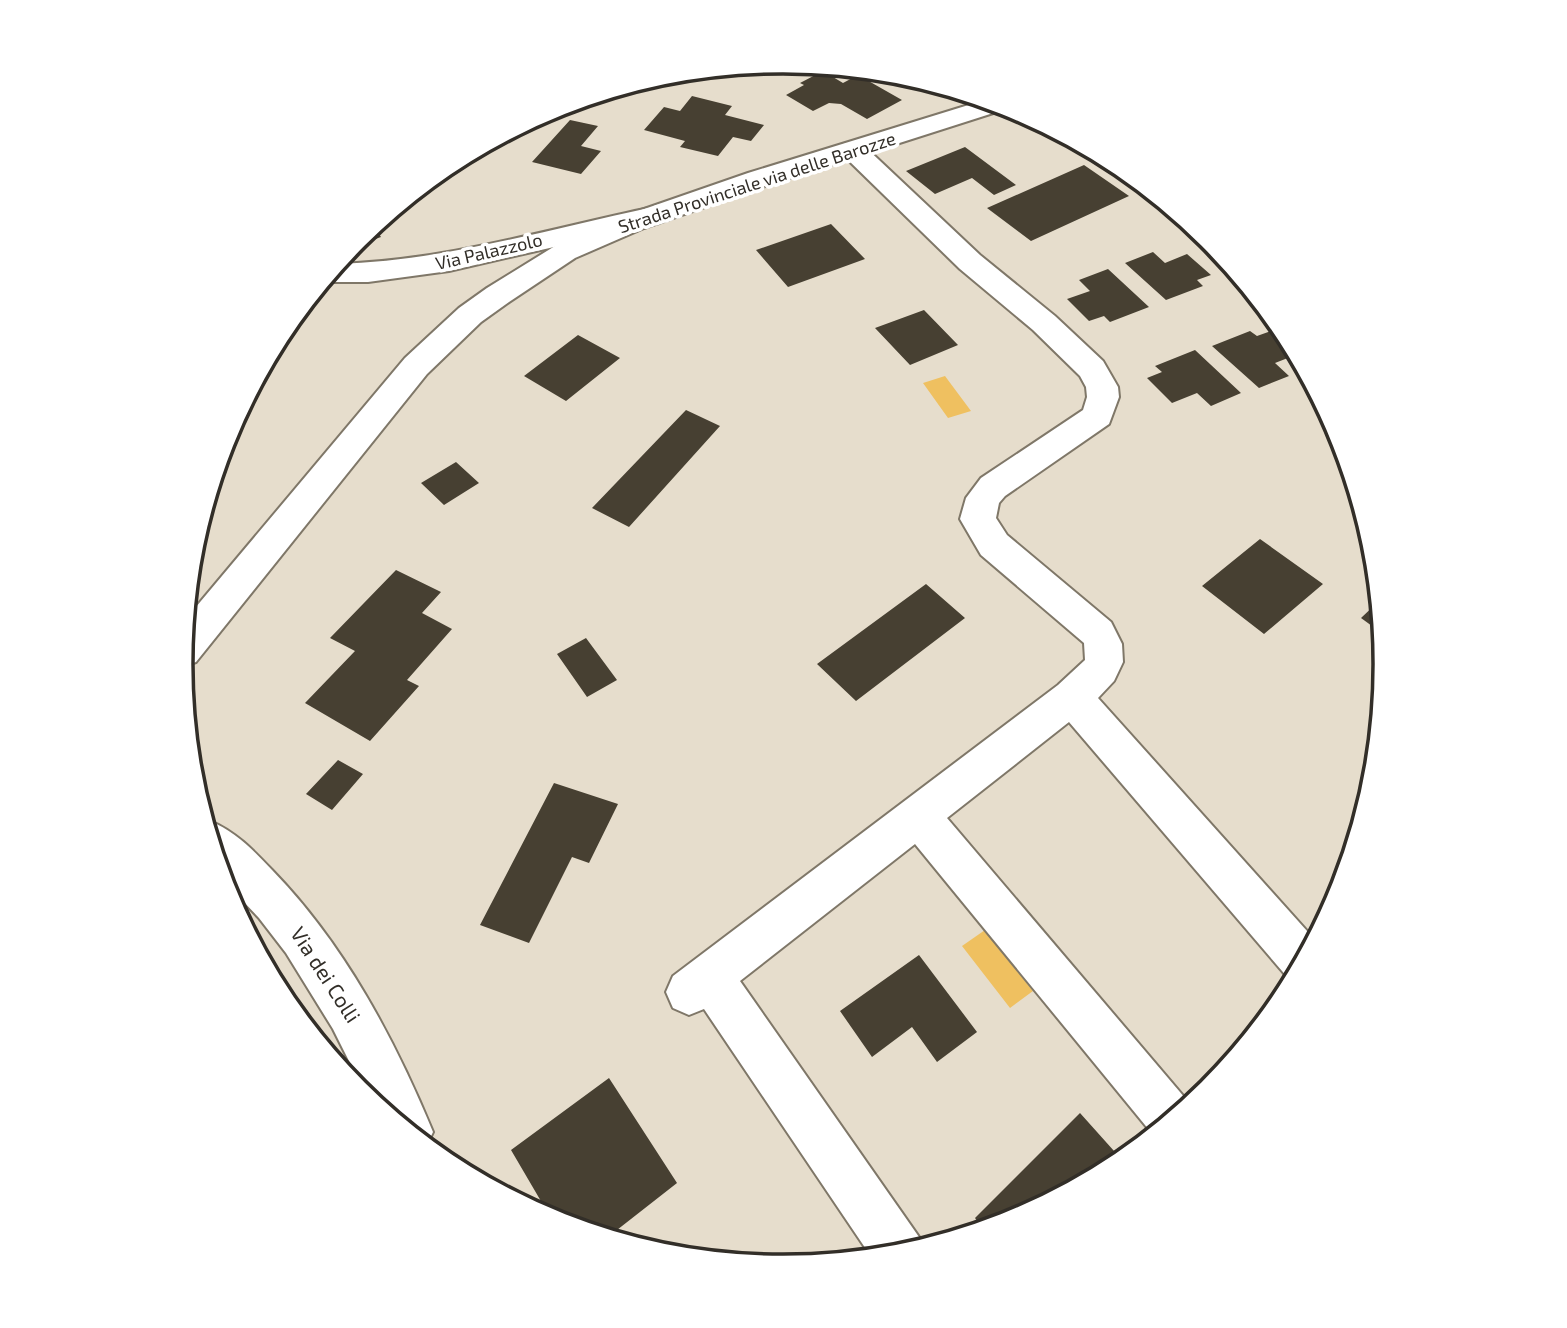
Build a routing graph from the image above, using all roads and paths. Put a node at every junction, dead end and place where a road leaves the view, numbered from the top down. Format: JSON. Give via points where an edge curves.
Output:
{"nodes":[{"id":1,"x":984,"y":109,"type":"edge"},
{"id":2,"x":853,"y":150,"type":"junction"},
{"id":3,"x":649,"y":217,"type":"junction"},
{"id":4,"x":341,"y":274,"type":"edge"},
{"id":5,"x":194,"y":637,"type":"edge"},
{"id":6,"x":1072,"y":697,"type":"junction"},
{"id":7,"x":918,"y":816,"type":"junction"},
{"id":8,"x":224,"y":854,"type":"edge"},
{"id":9,"x":1297,"y":954,"type":"edge"},
{"id":10,"x":398,"y":1111,"type":"edge"},
{"id":11,"x":1168,"y":1112,"type":"edge"},
{"id":12,"x":893,"y":1244,"type":"edge"}],
"edges":[{"from":1,"to":2,"type":"street","name":"Strada Provinciale via delle Barozze"},
{"from":2,"to":3,"type":"street","name":"Strada Provinciale via delle Barozze"},
{"from":2,"to":6,"type":"street","via":[[970,262],[1044,323],[1092,369],[1102,387],[1097,416],[993,486],[983,498],[978,519],[993,545],[1102,639],[1106,649],[1103,666]]},
{"from":3,"to":4,"type":"street","name":"Via Palazzolo","via":[[436,265]]},
{"from":3,"to":5,"type":"street","name":"Strada Provinciale via delle Barozze","via":[[551,260],[483,306],[434,348]]},
{"from":6,"to":7,"type":"street"},
{"from":6,"to":9,"type":"street"},
{"from":7,"to":11,"type":"street"},
{"from":7,"to":12,"type":"street","via":[[699,984]]},
{"from":8,"to":10,"type":"street","name":"Via dei Colli","via":[[275,902],[324,966],[350,1009]]}]}
